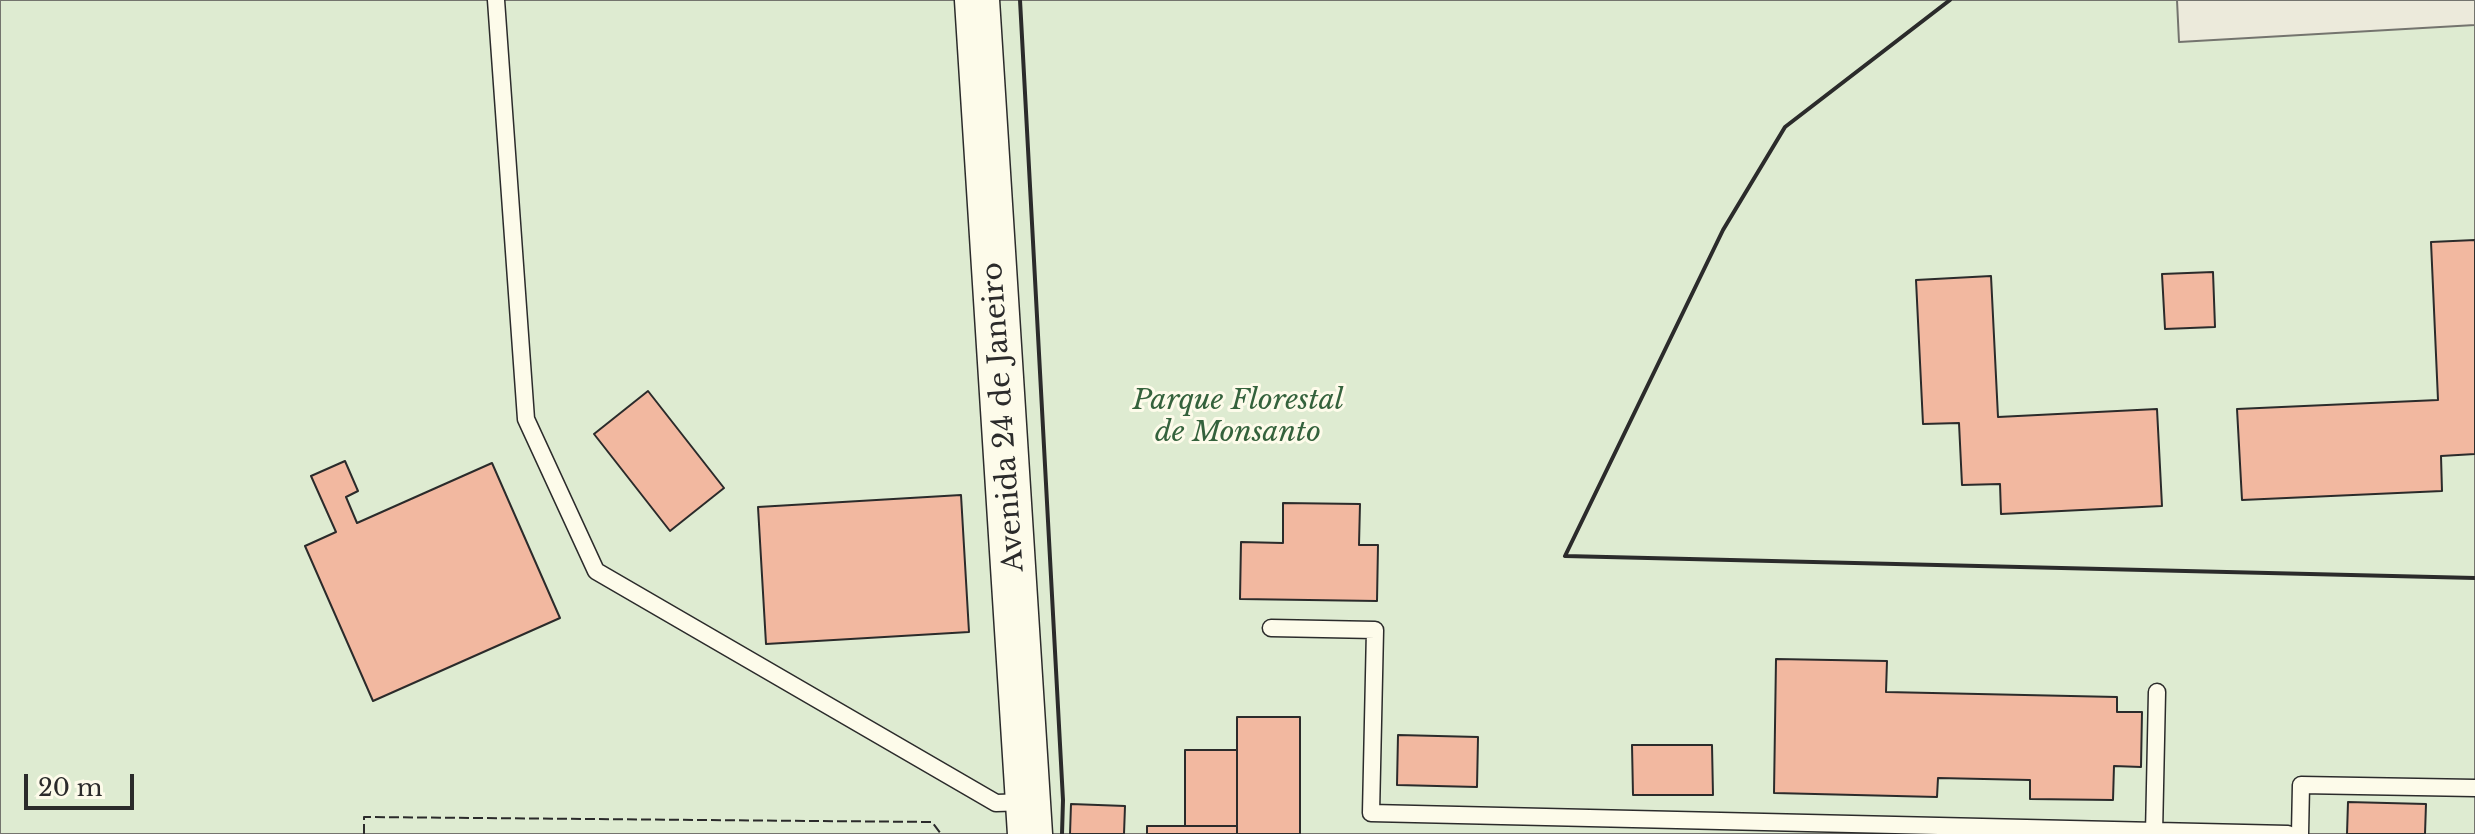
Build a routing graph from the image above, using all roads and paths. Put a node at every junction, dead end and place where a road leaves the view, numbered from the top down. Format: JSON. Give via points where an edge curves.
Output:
{"nodes":[{"id":1,"x":496,"y":0,"type":"edge"},
{"id":2,"x":977,"y":0,"type":"edge"},
{"id":3,"x":1271,"y":628,"type":"dead end"},
{"id":4,"x":2157,"y":692,"type":"dead end"},
{"id":5,"x":2475,"y":788,"type":"edge"},
{"id":6,"x":1461,"y":815,"type":"junction"},
{"id":7,"x":1030,"y":818,"type":"edge"},
{"id":8,"x":1730,"y":828,"type":"edge"},
{"id":9,"x":2012,"y":831,"type":"edge"},
{"id":10,"x":2154,"y":832,"type":"edge"},
{"id":11,"x":1461,"y":834,"type":"edge"},
{"id":12,"x":2288,"y":834,"type":"edge"},
{"id":13,"x":2300,"y":834,"type":"edge"}],
"edges":[{"from":1,"to":7,"type":"lane","via":[[526,419],[596,571]]},
{"from":2,"to":7,"type":"street","name":"Avenida 24 de Janeiro"},
{"from":3,"to":6,"type":"lane","via":[[1375,630],[1371,813]]},
{"from":4,"to":10,"type":"lane"},
{"from":5,"to":13,"type":"lane","via":[[2301,785]]},
{"from":6,"to":8,"type":"lane"},
{"from":6,"to":11,"type":"lane"},
{"from":8,"to":9,"type":"lane"},
{"from":9,"to":10,"type":"lane"},
{"from":10,"to":12,"type":"lane"}]}
